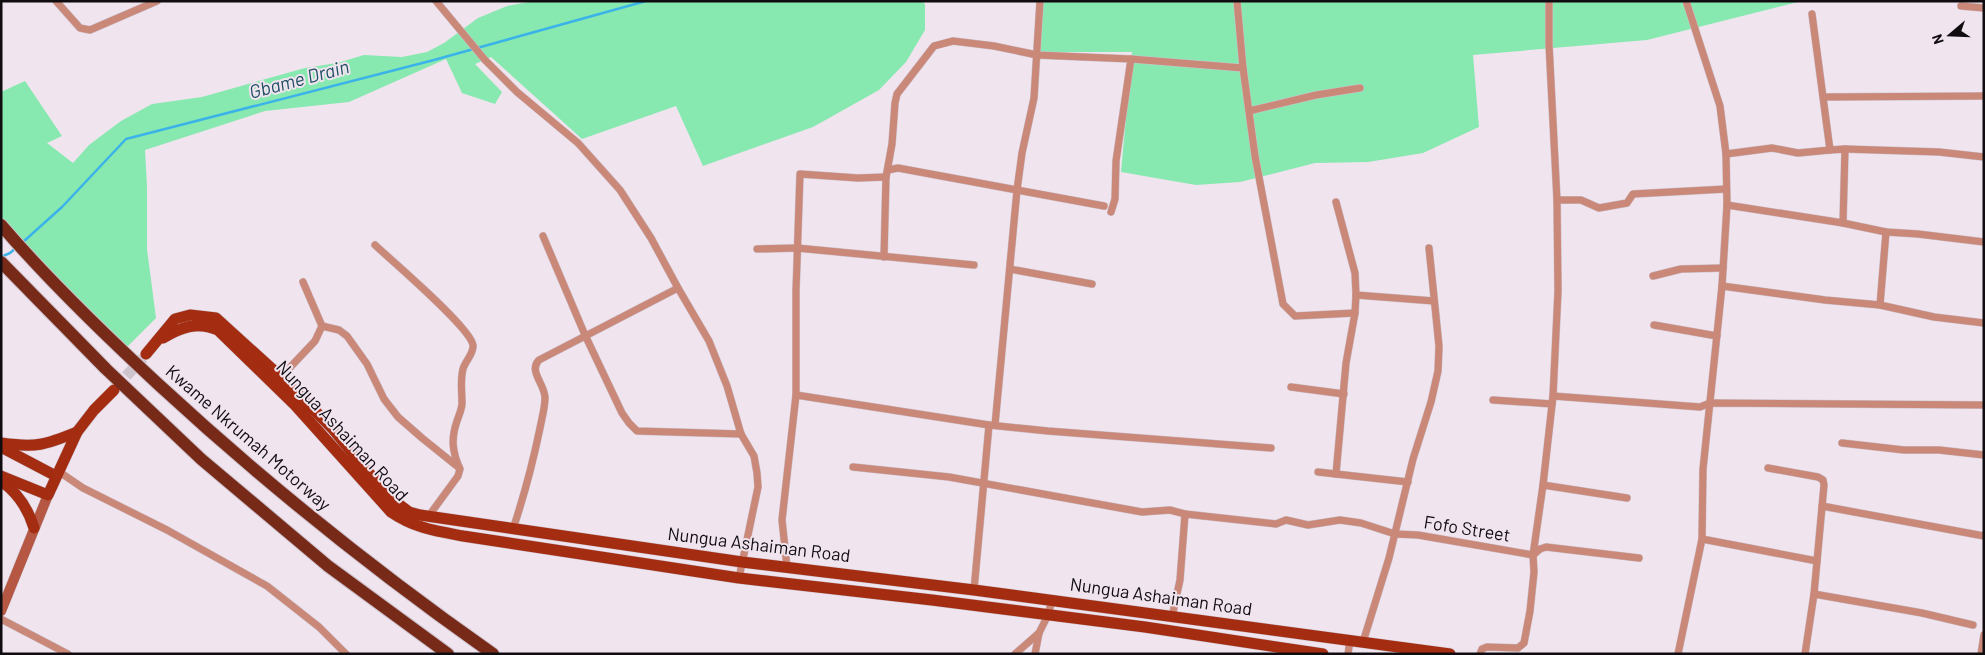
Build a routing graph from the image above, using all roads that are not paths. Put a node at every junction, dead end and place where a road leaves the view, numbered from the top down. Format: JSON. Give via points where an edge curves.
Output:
{"nodes":[{"id":1,"x":56,"y":1,"type":"edge"},
{"id":2,"x":156,"y":1,"type":"edge"},
{"id":3,"x":436,"y":1,"type":"edge"},
{"id":4,"x":1040,"y":1,"type":"edge"},
{"id":5,"x":1237,"y":1,"type":"edge"},
{"id":6,"x":1549,"y":1,"type":"edge"},
{"id":7,"x":1686,"y":1,"type":"edge"},
{"id":8,"x":1961,"y":6,"type":"dead end"},
{"id":9,"x":1984,"y":8,"type":"edge"},
{"id":10,"x":1812,"y":14,"type":"dead end"},
{"id":11,"x":1037,"y":55,"type":"junction"},
{"id":12,"x":1131,"y":59,"type":"junction"},
{"id":13,"x":1243,"y":68,"type":"junction"},
{"id":14,"x":1360,"y":88,"type":"dead end"},
{"id":15,"x":1984,"y":96,"type":"edge"},
{"id":16,"x":1824,"y":97,"type":"junction"},
{"id":17,"x":1249,"y":111,"type":"junction"},
{"id":18,"x":1845,"y":149,"type":"junction"},
{"id":19,"x":1830,"y":150,"type":"junction"},
{"id":20,"x":1726,"y":154,"type":"junction"},
{"id":21,"x":1984,"y":157,"type":"edge"},
{"id":22,"x":887,"y":174,"type":"junction"},
{"id":23,"x":1726,"y":189,"type":"junction"},
{"id":24,"x":1017,"y":190,"type":"junction"},
{"id":25,"x":1557,"y":200,"type":"junction"},
{"id":26,"x":1336,"y":202,"type":"dead end"},
{"id":27,"x":1727,"y":205,"type":"junction"},
{"id":28,"x":1104,"y":206,"type":"dead end"},
{"id":29,"x":1111,"y":212,"type":"dead end"},
{"id":30,"x":1843,"y":224,"type":"junction"},
{"id":31,"x":1,"y":225,"type":"edge"},
{"id":32,"x":1886,"y":232,"type":"junction"},
{"id":33,"x":543,"y":236,"type":"dead end"},
{"id":34,"x":1984,"y":242,"type":"edge"},
{"id":35,"x":375,"y":245,"type":"dead end"},
{"id":36,"x":797,"y":248,"type":"junction"},
{"id":37,"x":1429,"y":248,"type":"dead end"},
{"id":38,"x":757,"y":250,"type":"dead end"},
{"id":39,"x":884,"y":256,"type":"junction"},
{"id":40,"x":1,"y":262,"type":"edge"},
{"id":41,"x":974,"y":265,"type":"dead end"},
{"id":42,"x":1723,"y":268,"type":"junction"},
{"id":43,"x":1010,"y":269,"type":"junction"},
{"id":44,"x":1653,"y":276,"type":"dead end"},
{"id":45,"x":303,"y":282,"type":"dead end"},
{"id":46,"x":1092,"y":284,"type":"dead end"},
{"id":47,"x":1722,"y":286,"type":"junction"},
{"id":48,"x":678,"y":288,"type":"junction"},
{"id":49,"x":1356,"y":295,"type":"junction"},
{"id":50,"x":1434,"y":301,"type":"junction"},
{"id":51,"x":1880,"y":305,"type":"junction"},
{"id":52,"x":1355,"y":313,"type":"junction"},
{"id":53,"x":1984,"y":324,"type":"edge"},
{"id":54,"x":1654,"y":325,"type":"dead end"},
{"id":55,"x":322,"y":326,"type":"junction"},
{"id":56,"x":585,"y":335,"type":"junction"},
{"id":57,"x":1717,"y":336,"type":"junction"},
{"id":58,"x":146,"y":354,"type":"tunnel mouth"},
{"id":59,"x":278,"y":380,"type":"junction"},
{"id":60,"x":1291,"y":388,"type":"dead end"},
{"id":61,"x":114,"y":390,"type":"tunnel mouth"},
{"id":62,"x":1344,"y":394,"type":"junction"},
{"id":63,"x":796,"y":395,"type":"junction"},
{"id":64,"x":1553,"y":396,"type":"junction"},
{"id":65,"x":1493,"y":400,"type":"dead end"},
{"id":66,"x":1710,"y":403,"type":"junction"},
{"id":67,"x":1552,"y":404,"type":"junction"},
{"id":68,"x":1984,"y":405,"type":"edge"},
{"id":69,"x":992,"y":425,"type":"junction"},
{"id":70,"x":77,"y":432,"type":"junction"},
{"id":71,"x":741,"y":434,"type":"junction"},
{"id":72,"x":1,"y":443,"type":"edge"},
{"id":73,"x":1842,"y":443,"type":"dead end"},
{"id":74,"x":1,"y":447,"type":"edge"},
{"id":75,"x":1271,"y":448,"type":"dead end"},
{"id":76,"x":1984,"y":455,"type":"edge"},
{"id":77,"x":853,"y":467,"type":"dead end"},
{"id":78,"x":1768,"y":468,"type":"dead end"},
{"id":79,"x":460,"y":469,"type":"junction"},
{"id":80,"x":1318,"y":472,"type":"dead end"},
{"id":81,"x":57,"y":473,"type":"junction"},
{"id":82,"x":1336,"y":474,"type":"junction"},
{"id":83,"x":1,"y":476,"type":"edge"},
{"id":84,"x":1,"y":481,"type":"edge"},
{"id":85,"x":1408,"y":482,"type":"junction"},
{"id":86,"x":985,"y":484,"type":"junction"},
{"id":87,"x":1543,"y":486,"type":"junction"},
{"id":88,"x":48,"y":495,"type":"junction"},
{"id":89,"x":1627,"y":498,"type":"dead end"},
{"id":90,"x":1822,"y":506,"type":"junction"},
{"id":91,"x":1185,"y":514,"type":"junction"},
{"id":92,"x":428,"y":517,"type":"junction"},
{"id":93,"x":34,"y":528,"type":"junction"},
{"id":94,"x":513,"y":529,"type":"junction"},
{"id":95,"x":1396,"y":534,"type":"junction"},
{"id":96,"x":1984,"y":536,"type":"edge"},
{"id":97,"x":1702,"y":539,"type":"junction"},
{"id":98,"x":1533,"y":555,"type":"junction"},
{"id":99,"x":1639,"y":558,"type":"dead end"},
{"id":100,"x":1817,"y":561,"type":"junction"},
{"id":101,"x":742,"y":562,"type":"junction"},
{"id":102,"x":787,"y":567,"type":"junction"},
{"id":103,"x":739,"y":578,"type":"junction"},
{"id":104,"x":974,"y":590,"type":"junction"},
{"id":105,"x":1814,"y":594,"type":"junction"},
{"id":106,"x":1052,"y":600,"type":"junction"},
{"id":107,"x":1,"y":611,"type":"edge"},
{"id":108,"x":1048,"y":615,"type":"junction"},
{"id":109,"x":1172,"y":616,"type":"junction"},
{"id":110,"x":1,"y":618,"type":"edge"},
{"id":111,"x":1973,"y":625,"type":"dead end"},
{"id":112,"x":1039,"y":633,"type":"junction"},
{"id":113,"x":1984,"y":635,"type":"edge"},
{"id":114,"x":1350,"y":640,"type":"junction"},
{"id":115,"x":1363,"y":642,"type":"junction"},
{"id":116,"x":68,"y":654,"type":"edge"},
{"id":117,"x":346,"y":654,"type":"edge"},
{"id":118,"x":448,"y":654,"type":"edge"},
{"id":119,"x":493,"y":654,"type":"edge"},
{"id":120,"x":1015,"y":654,"type":"edge"},
{"id":121,"x":1035,"y":654,"type":"edge"},
{"id":122,"x":1323,"y":654,"type":"edge"},
{"id":123,"x":1348,"y":654,"type":"edge"},
{"id":124,"x":1450,"y":654,"type":"edge"},
{"id":125,"x":1480,"y":654,"type":"edge"},
{"id":126,"x":1678,"y":654,"type":"edge"},
{"id":127,"x":1805,"y":654,"type":"edge"},
{"id":128,"x":1981,"y":654,"type":"edge"}],
"edges":[{"from":1,"to":2,"type":"street","via":[[80,28],[90,30]]},
{"from":3,"to":48,"type":"street","via":[[485,60],[517,92],[578,143],[620,190]]},
{"from":4,"to":11,"type":"street"},
{"from":5,"to":13,"type":"street"},
{"from":6,"to":25,"type":"street"},
{"from":7,"to":20,"type":"street","via":[[1720,106]]},
{"from":8,"to":9,"type":"street"},
{"from":10,"to":16,"type":"street"},
{"from":11,"to":12,"type":"street"},
{"from":11,"to":22,"type":"street","via":[[953,41],[934,46],[897,94]]},
{"from":11,"to":24,"type":"street","via":[[1034,98]]},
{"from":12,"to":13,"type":"street"},
{"from":12,"to":29,"type":"street"},
{"from":13,"to":17,"type":"street"},
{"from":14,"to":17,"type":"street"},
{"from":15,"to":16,"type":"street"},
{"from":16,"to":19,"type":"street"},
{"from":17,"to":52,"type":"street","via":[[1282,304],[1295,316]]},
{"from":18,"to":19,"type":"street"},
{"from":18,"to":21,"type":"street"},
{"from":18,"to":30,"type":"street"},
{"from":19,"to":20,"type":"street","via":[[1798,153],[1772,148]]},
{"from":20,"to":23,"type":"street"},
{"from":22,"to":24,"type":"street","via":[[898,168]]},
{"from":22,"to":36,"type":"street","via":[[858,178],[800,174]]},
{"from":22,"to":39,"type":"street"},
{"from":23,"to":25,"type":"street","via":[[1633,194],[1627,203],[1599,208],[1581,200]]},
{"from":23,"to":27,"type":"street"},
{"from":24,"to":28,"type":"street"},
{"from":24,"to":43,"type":"street"},
{"from":25,"to":64,"type":"street","via":[[1558,291]]},
{"from":26,"to":49,"type":"street","via":[[1355,273]]},
{"from":27,"to":30,"type":"street"},
{"from":27,"to":42,"type":"street"},
{"from":30,"to":32,"type":"street"},
{"from":31,"to":119,"type":"highway","name":"Kwame Nkrumah Motorway","via":[[88,319],[235,454],[347,547]]},
{"from":32,"to":34,"type":"street"},
{"from":32,"to":51,"type":"street"},
{"from":33,"to":56,"type":"street"},
{"from":35,"to":79,"type":"street","via":[[453,316],[471,340],[472,350],[462,374],[462,403],[452,438]]},
{"from":36,"to":38,"type":"street"},
{"from":36,"to":39,"type":"street"},
{"from":36,"to":63,"type":"street"},
{"from":37,"to":50,"type":"street"},
{"from":39,"to":41,"type":"street"},
{"from":40,"to":118,"type":"highway","via":[[106,369],[202,459],[328,566]]},
{"from":42,"to":44,"type":"street","via":[[1680,269]]},
{"from":42,"to":47,"type":"street"},
{"from":43,"to":46,"type":"street"},
{"from":43,"to":69,"type":"street"},
{"from":45,"to":55,"type":"street"},
{"from":47,"to":51,"type":"street"},
{"from":47,"to":57,"type":"street"},
{"from":48,"to":56,"type":"street"},
{"from":48,"to":71,"type":"street","via":[[709,340]]},
{"from":49,"to":50,"type":"street"},
{"from":49,"to":52,"type":"street"},
{"from":50,"to":85,"type":"street","via":[[1438,371]]},
{"from":51,"to":53,"type":"street"},
{"from":52,"to":62,"type":"street"},
{"from":54,"to":57,"type":"street"},
{"from":55,"to":59,"type":"street","via":[[315,341]]},
{"from":55,"to":79,"type":"street","via":[[339,330],[347,336],[398,417]]},
{"from":56,"to":71,"type":"street","via":[[622,413],[638,431]]},
{"from":56,"to":94,"type":"street","via":[[535,364],[534,370],[544,389],[545,400],[534,461]]},
{"from":57,"to":66,"type":"street"},
{"from":58,"to":59,"type":"main road","name":"Nungua Ashaiman Road","via":[[176,319],[190,315],[216,318]]},
{"from":59,"to":92,"type":"main road","name":"Nungua Ashaiman Road","via":[[332,428],[397,503],[409,512]]},
{"from":59,"to":103,"type":"main road","name":"Nungua Ashaiman Road","via":[[380,501],[406,522],[453,534]]},
{"from":60,"to":62,"type":"street"},
{"from":61,"to":70,"type":"main road"},
{"from":62,"to":82,"type":"street"},
{"from":63,"to":69,"type":"street"},
{"from":63,"to":102,"type":"street","via":[[782,520]]},
{"from":64,"to":66,"type":"street","via":[[1684,406]]},
{"from":64,"to":67,"type":"street"},
{"from":65,"to":67,"type":"street"},
{"from":66,"to":68,"type":"street"},
{"from":66,"to":97,"type":"street","via":[[1703,469]]},
{"from":67,"to":87,"type":"street"},
{"from":69,"to":75,"type":"street"},
{"from":69,"to":86,"type":"street"},
{"from":70,"to":72,"type":"main road","via":[[36,446]]},
{"from":70,"to":81,"type":"main road"},
{"from":71,"to":101,"type":"street","via":[[754,456],[758,473]]},
{"from":73,"to":76,"type":"street"},
{"from":74,"to":81,"type":"main road"},
{"from":77,"to":86,"type":"street","name":"Fofo Street"},
{"from":78,"to":90,"type":"street","via":[[1823,480]]},
{"from":79,"to":92,"type":"street"},
{"from":80,"to":82,"type":"street"},
{"from":81,"to":88,"type":"main road"},
{"from":81,"to":117,"type":"street","via":[[267,586]]},
{"from":82,"to":85,"type":"street"},
{"from":83,"to":88,"type":"main road"},
{"from":84,"to":93,"type":"main road","via":[[23,502]]},
{"from":85,"to":95,"type":"street"},
{"from":86,"to":91,"type":"street","name":"Fofo Street","via":[[1130,511],[1164,509]]},
{"from":86,"to":104,"type":"street"},
{"from":87,"to":89,"type":"street"},
{"from":87,"to":98,"type":"street"},
{"from":88,"to":93,"type":"street"},
{"from":90,"to":96,"type":"street"},
{"from":90,"to":100,"type":"street"},
{"from":91,"to":95,"type":"street","name":"Fofo Street","via":[[1276,524],[1286,520],[1308,525],[1340,520]]},
{"from":91,"to":109,"type":"street","via":[[1180,580]]},
{"from":92,"to":94,"type":"main road","name":"Nungua Ashaiman Road"},
{"from":93,"to":107,"type":"street"},
{"from":94,"to":101,"type":"main road","name":"Nungua Ashaiman Road"},
{"from":95,"to":98,"type":"street","name":"Fofo Street"},
{"from":95,"to":115,"type":"street"},
{"from":97,"to":100,"type":"street"},
{"from":97,"to":126,"type":"street"},
{"from":98,"to":99,"type":"street","via":[[1546,547]]},
{"from":98,"to":125,"type":"street","via":[[1532,592],[1524,643],[1518,648],[1487,646]]},
{"from":100,"to":105,"type":"street"},
{"from":101,"to":102,"type":"main road","name":"Nungua Ashaiman Road"},
{"from":101,"to":103,"type":"street"},
{"from":102,"to":104,"type":"main road","name":"Nungua Ashaiman Road"},
{"from":103,"to":108,"type":"main road","name":"Nungua Ashaiman Road"},
{"from":104,"to":106,"type":"main road","name":"Nungua Ashaiman Road"},
{"from":105,"to":111,"type":"street"},
{"from":105,"to":127,"type":"street"},
{"from":106,"to":108,"type":"street"},
{"from":106,"to":109,"type":"main road","name":"Nungua Ashaiman Road"},
{"from":108,"to":112,"type":"street"},
{"from":108,"to":122,"type":"main road","name":"Nungua Ashaiman Road"},
{"from":109,"to":114,"type":"main road","name":"Nungua Ashaiman Road"},
{"from":110,"to":116,"type":"street"},
{"from":112,"to":120,"type":"street"},
{"from":112,"to":121,"type":"street"},
{"from":113,"to":128,"type":"street"},
{"from":114,"to":115,"type":"main road","name":"Nungua Ashaiman Road"},
{"from":114,"to":123,"type":"street"},
{"from":115,"to":124,"type":"main road","name":"Nungua Ashaiman Road"}]}
